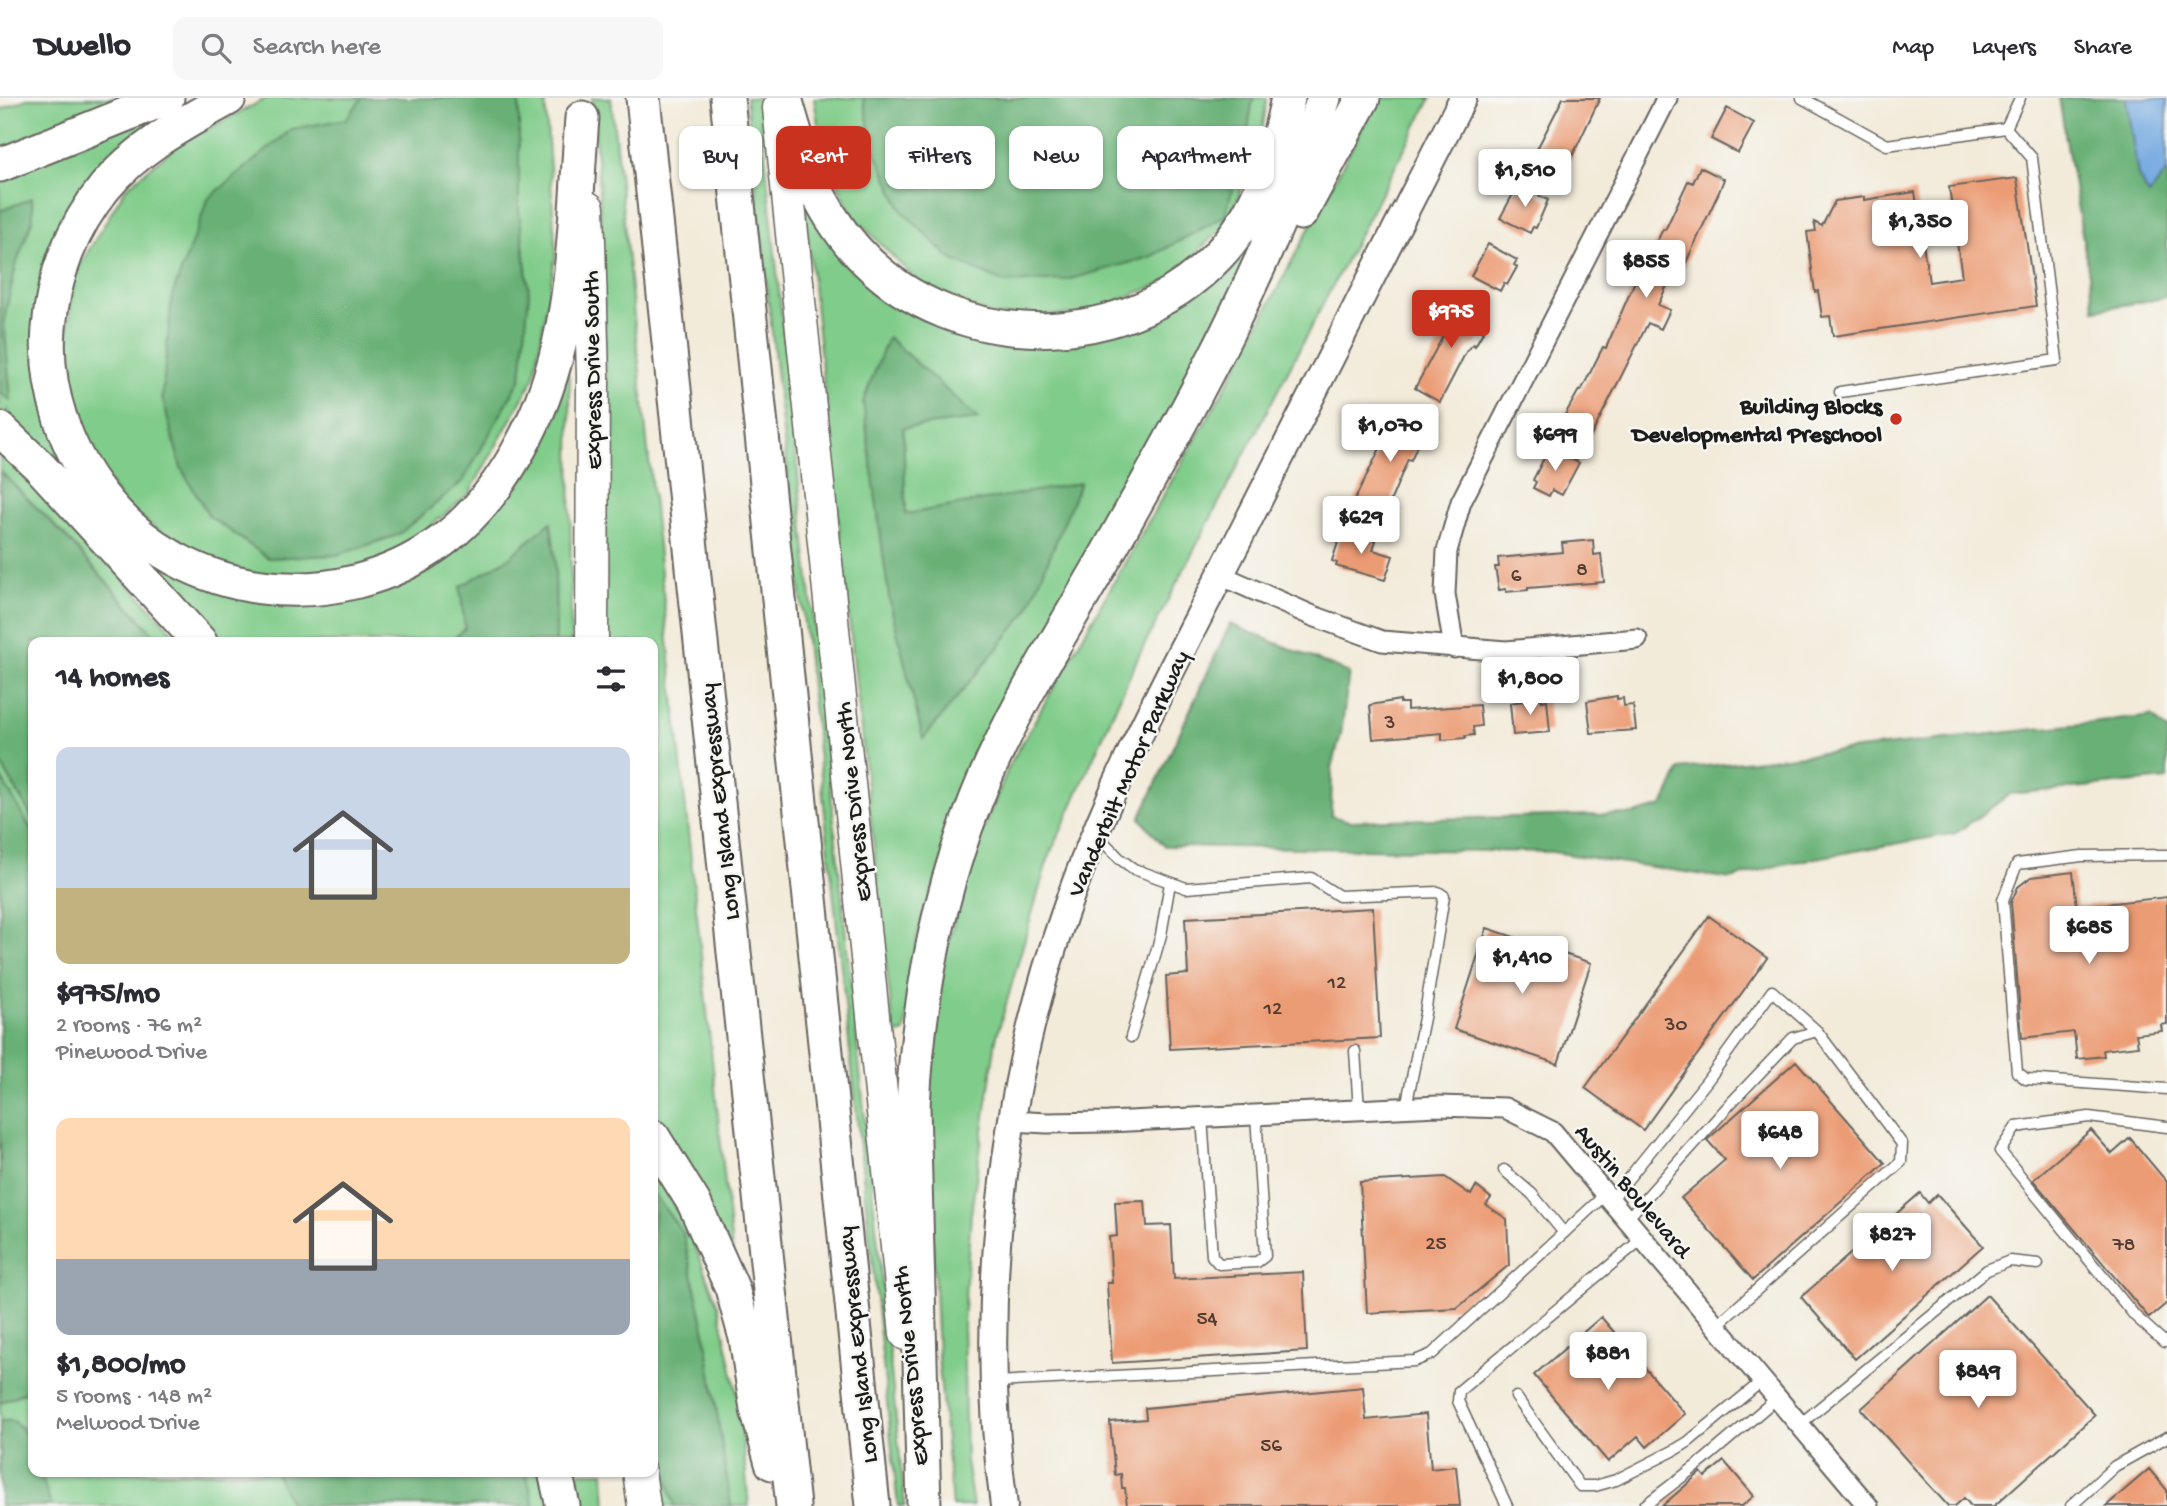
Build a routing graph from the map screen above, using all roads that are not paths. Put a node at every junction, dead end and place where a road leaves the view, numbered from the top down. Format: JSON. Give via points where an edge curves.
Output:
{"nodes":[{"id":1,"x":167,"y":98,"type":"edge"},
{"id":2,"x":229,"y":98,"type":"edge"},
{"id":3,"x":643,"y":98,"type":"edge"},
{"id":4,"x":727,"y":98,"type":"edge"},
{"id":5,"x":778,"y":98,"type":"edge"},
{"id":6,"x":785,"y":98,"type":"edge"},
{"id":7,"x":1288,"y":98,"type":"edge"},
{"id":8,"x":1324,"y":98,"type":"edge"},
{"id":9,"x":1363,"y":98,"type":"edge"},
{"id":10,"x":1463,"y":98,"type":"edge"},
{"id":11,"x":1667,"y":98,"type":"edge"},
{"id":12,"x":1802,"y":98,"type":"edge"},
{"id":13,"x":2020,"y":98,"type":"edge"},
{"id":14,"x":581,"y":108,"type":"edge"},
{"id":15,"x":2006,"y":128,"type":"junction"},
{"id":16,"x":0,"y":166,"type":"edge"},
{"id":17,"x":1225,"y":341,"type":"junction"},
{"id":18,"x":1840,"y":392,"type":"dead end"},
{"id":19,"x":0,"y":429,"type":"edge"},
{"id":20,"x":1220,"y":575,"type":"junction"},
{"id":21,"x":195,"y":637,"type":"edge"},
{"id":22,"x":592,"y":637,"type":"edge"},
{"id":23,"x":1637,"y":639,"type":"dead end"},
{"id":24,"x":1454,"y":648,"type":"junction"},
{"id":25,"x":1095,"y":833,"type":"junction"},
{"id":26,"x":2167,"y":855,"type":"edge"},
{"id":27,"x":1170,"y":883,"type":"junction"},
{"id":28,"x":1817,"y":1031,"type":"junction"},
{"id":29,"x":1131,"y":1037,"type":"dead end"},
{"id":30,"x":1355,"y":1051,"type":"dead end"},
{"id":31,"x":2167,"y":1089,"type":"edge"},
{"id":32,"x":1406,"y":1107,"type":"junction"},
{"id":33,"x":1359,"y":1110,"type":"junction"},
{"id":34,"x":1256,"y":1115,"type":"junction"},
{"id":35,"x":1202,"y":1118,"type":"junction"},
{"id":36,"x":1012,"y":1121,"type":"junction"},
{"id":37,"x":2167,"y":1127,"type":"edge"},
{"id":38,"x":658,"y":1145,"type":"edge"},
{"id":39,"x":1504,"y":1170,"type":"dead end"},
{"id":40,"x":1609,"y":1197,"type":"junction"},
{"id":41,"x":1627,"y":1219,"type":"junction"},
{"id":42,"x":1564,"y":1233,"type":"junction"},
{"id":43,"x":1643,"y":1238,"type":"junction"},
{"id":44,"x":2038,"y":1264,"type":"dead end"},
{"id":45,"x":1716,"y":1326,"type":"junction"},
{"id":46,"x":2167,"y":1342,"type":"edge"},
{"id":47,"x":1762,"y":1381,"type":"junction"},
{"id":48,"x":995,"y":1382,"type":"junction"},
{"id":49,"x":1516,"y":1397,"type":"dead end"},
{"id":50,"x":1777,"y":1398,"type":"junction"},
{"id":51,"x":1799,"y":1425,"type":"junction"},
{"id":52,"x":2167,"y":1437,"type":"edge"},
{"id":53,"x":556,"y":1477,"type":"edge"},
{"id":54,"x":623,"y":1477,"type":"edge"},
{"id":55,"x":640,"y":1477,"type":"edge"},
{"id":56,"x":562,"y":1506,"type":"edge"},
{"id":57,"x":625,"y":1506,"type":"edge"},
{"id":58,"x":644,"y":1506,"type":"edge"},
{"id":59,"x":785,"y":1506,"type":"edge"},
{"id":60,"x":793,"y":1506,"type":"edge"},
{"id":61,"x":873,"y":1506,"type":"edge"},
{"id":62,"x":923,"y":1506,"type":"edge"},
{"id":63,"x":1003,"y":1506,"type":"edge"},
{"id":64,"x":1507,"y":1506,"type":"edge"},
{"id":65,"x":1644,"y":1506,"type":"edge"},
{"id":66,"x":1867,"y":1506,"type":"edge"},
{"id":67,"x":2071,"y":1506,"type":"edge"}],
"edges":[{"from":1,"to":16,"type":"highway"},
{"from":2,"to":14,"type":"highway","via":[[150,145],[89,208],[55,285],[48,361],[68,439],[81,467],[114,512],[158,549],[185,564],[238,584],[292,590],[344,586],[421,555],[468,518],[507,469],[537,413],[566,317]]},
{"from":3,"to":60,"type":"highway","name":"Long Island Expressway"},
{"from":4,"to":61,"type":"highway","name":"Long Island Expressway"},
{"from":5,"to":62,"type":"highway","name":"Express Drive North"},
{"from":6,"to":7,"type":"highway","via":[[811,182],[839,229],[872,267],[914,297],[961,318],[1035,331],[1097,324],[1141,309],[1179,287],[1217,255],[1237,233],[1265,181]]},
{"from":8,"to":17,"type":"highway","via":[[1274,234]]},
{"from":9,"to":17,"type":"highway"},
{"from":10,"to":20,"type":"main road","name":"Vanderbilt Motor Parkway"},
{"from":11,"to":24,"type":"street","via":[[1461,502],[1446,561],[1445,594]]},
{"from":12,"to":15,"type":"lane","via":[[1886,145]]},
{"from":13,"to":15,"type":"lane"},
{"from":14,"to":22,"type":"highway","name":"Express Drive South","via":[[592,327]]},
{"from":15,"to":18,"type":"lane","via":[[2032,158],[2057,360]]},
{"from":17,"to":62,"type":"highway","via":[[1007,732],[977,799],[945,895],[924,992],[915,1066]]},
{"from":19,"to":21,"type":"highway"},
{"from":20,"to":24,"type":"street","via":[[1382,641]]},
{"from":20,"to":25,"type":"main road","name":"Vanderbilt Motor Parkway"},
{"from":23,"to":24,"type":"street","via":[[1506,651]]},
{"from":25,"to":27,"type":"lane","via":[[1134,869]]},
{"from":25,"to":36,"type":"main road","name":"Vanderbilt Motor Parkway","via":[[1046,974]]},
{"from":26,"to":31,"type":"lane","via":[[2082,856],[2017,864],[2003,900],[2017,1072],[2025,1079]]},
{"from":27,"to":29,"type":"lane","via":[[1161,935]]},
{"from":27,"to":32,"type":"lane","via":[[1186,888],[1311,878],[1339,896],[1444,895]]},
{"from":28,"to":40,"type":"lane","via":[[1772,991],[1707,1081]]},
{"from":28,"to":41,"type":"lane","via":[[1793,1038]]},
{"from":28,"to":45,"type":"lane","via":[[1902,1144],[1901,1162]]},
{"from":30,"to":33,"type":"lane"},
{"from":32,"to":33,"type":"street","name":"Austin Boulevard"},
{"from":32,"to":40,"type":"street","name":"Austin Boulevard","via":[[1506,1108],[1553,1132]]},
{"from":33,"to":34,"type":"street","name":"Austin Boulevard"},
{"from":34,"to":35,"type":"street","name":"Austin Boulevard"},
{"from":34,"to":35,"type":"lane","via":[[1265,1256],[1257,1262],[1219,1264],[1212,1256]]},
{"from":35,"to":36,"type":"street","name":"Austin Boulevard"},
{"from":36,"to":48,"type":"main road","name":"Vanderbilt Motor Parkway","via":[[998,1246]]},
{"from":37,"to":46,"type":"lane","via":[[2089,1117],[2028,1125],[2016,1127],[2000,1151],[2135,1316]]},
{"from":38,"to":59,"type":"highway","via":[[694,1203],[732,1288],[746,1338],[757,1409]]},
{"from":39,"to":42,"type":"lane","via":[[1532,1194]]},
{"from":40,"to":41,"type":"street","name":"Austin Boulevard"},
{"from":40,"to":42,"type":"lane"},
{"from":41,"to":43,"type":"street","name":"Austin Boulevard"},
{"from":42,"to":48,"type":"lane","via":[[1433,1354],[1415,1361]]},
{"from":43,"to":45,"type":"street","name":"Austin Boulevard"},
{"from":43,"to":64,"type":"lane","via":[[1459,1391],[1458,1401]]},
{"from":44,"to":51,"type":"lane","via":[[2010,1261],[1987,1270]]},
{"from":45,"to":47,"type":"street","name":"Austin Boulevard"},
{"from":47,"to":49,"type":"lane","via":[[1688,1442],[1616,1480],[1595,1486],[1580,1486]]},
{"from":47,"to":50,"type":"street","name":"Austin Boulevard"},
{"from":48,"to":63,"type":"main road","name":"Vanderbilt Motor Parkway"},
{"from":50,"to":51,"type":"street","name":"Austin Boulevard"},
{"from":50,"to":65,"type":"lane"},
{"from":51,"to":66,"type":"street","name":"Austin Boulevard"},
{"from":52,"to":67,"type":"lane","via":[[2115,1466]]},
{"from":53,"to":56,"type":"highway"},
{"from":54,"to":57,"type":"highway"},
{"from":55,"to":58,"type":"highway"}]}
